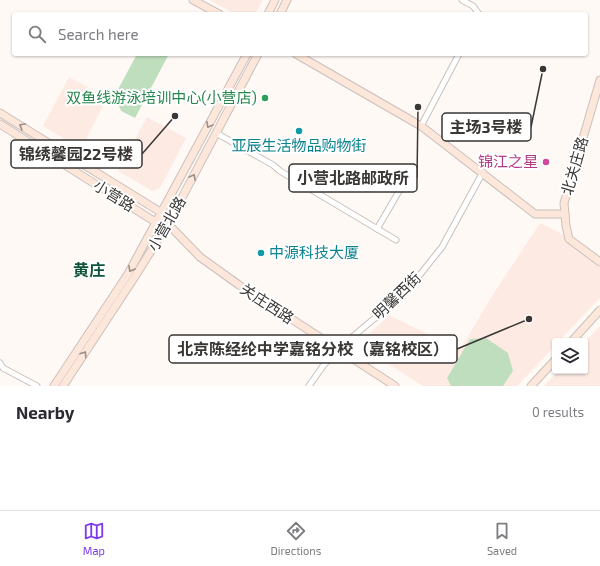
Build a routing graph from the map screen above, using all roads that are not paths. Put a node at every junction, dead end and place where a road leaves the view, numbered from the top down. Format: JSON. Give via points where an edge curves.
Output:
{"nodes":[{"id":1,"x":193,"y":0,"type":"edge"},
{"id":2,"x":275,"y":0,"type":"edge"},
{"id":3,"x":287,"y":0,"type":"edge"},
{"id":4,"x":462,"y":0,"type":"edge"},
{"id":5,"x":214,"y":12,"type":"edge"},
{"id":6,"x":269,"y":12,"type":"edge"},
{"id":7,"x":281,"y":12,"type":"edge"},
{"id":8,"x":478,"y":12,"type":"edge"},
{"id":9,"x":246,"y":56,"type":"edge"},
{"id":10,"x":257,"y":56,"type":"edge"},
{"id":11,"x":299,"y":56,"type":"edge"},
{"id":12,"x":458,"y":56,"type":"edge"},
{"id":13,"x":600,"y":80,"type":"edge"},
{"id":14,"x":0,"y":113,"type":"edge"},
{"id":15,"x":0,"y":124,"type":"edge"},
{"id":16,"x":421,"y":126,"type":"junction"},
{"id":17,"x":216,"y":133,"type":"junction"},
{"id":18,"x":412,"y":169,"type":"dead end"},
{"id":19,"x":483,"y":172,"type":"junction"},
{"id":20,"x":162,"y":213,"type":"junction"},
{"id":21,"x":565,"y":214,"type":"junction"},
{"id":22,"x":157,"y":223,"type":"junction"},
{"id":23,"x":168,"y":224,"type":"junction"},
{"id":24,"x":377,"y":229,"type":"junction"},
{"id":25,"x":396,"y":240,"type":"dead end"},
{"id":26,"x":600,"y":262,"type":"edge"},
{"id":27,"x":600,"y":310,"type":"edge"},
{"id":28,"x":575,"y":338,"type":"edge"},
{"id":29,"x":338,"y":349,"type":"junction"},
{"id":30,"x":0,"y":363,"type":"edge"},
{"id":31,"x":552,"y":363,"type":"edge"},
{"id":32,"x":37,"y":386,"type":"edge"},
{"id":33,"x":54,"y":386,"type":"edge"},
{"id":34,"x":63,"y":386,"type":"edge"},
{"id":35,"x":309,"y":386,"type":"edge"},
{"id":36,"x":395,"y":386,"type":"edge"},
{"id":37,"x":532,"y":386,"type":"edge"}],
"edges":[{"from":1,"to":5,"type":"street"},
{"from":2,"to":6,"type":"street"},
{"from":3,"to":7,"type":"street"},
{"from":4,"to":8,"type":"street","via":[[474,6]]},
{"from":9,"to":20,"type":"street","name":"小营北路","one_way":true},
{"from":10,"to":17,"type":"street","name":"小营北路"},
{"from":11,"to":16,"type":"street"},
{"from":12,"to":16,"type":"street"},
{"from":13,"to":21,"type":"street","name":"北关庄路","via":[[564,203]]},
{"from":20,"to":14,"type":"street","name":"小营路","one_way":true},
{"from":15,"to":22,"type":"street","name":"小营路"},
{"from":16,"to":19,"type":"street"},
{"from":23,"to":17,"type":"street","name":"小营北路","one_way":true},
{"from":17,"to":24,"type":"street","via":[[274,165]]},
{"from":18,"to":24,"type":"street"},
{"from":19,"to":21,"type":"street","via":[[535,214]]},
{"from":19,"to":29,"type":"street","name":"明馨西街","via":[[442,247],[407,291]]},
{"from":20,"to":22,"type":"street","name":"小营北路"},
{"from":20,"to":23,"type":"street","name":"关庄西路"},
{"from":21,"to":26,"type":"street","name":"北关庄路","via":[[569,239]]},
{"from":22,"to":23,"type":"street","name":"小营路"},
{"from":22,"to":33,"type":"street","name":"小营北路","one_way":true,"via":[[128,274]]},
{"from":23,"to":29,"type":"street","name":"关庄西路","via":[[213,267]]},
{"from":34,"to":23,"type":"street","name":"小营北路","one_way":true},
{"from":24,"to":25,"type":"street"},
{"from":27,"to":28,"type":"street"},
{"from":29,"to":35,"type":"street","name":"明馨西街"},
{"from":29,"to":36,"type":"street","name":"关庄西路"},
{"from":30,"to":32,"type":"street","via":[[3,368]]},
{"from":31,"to":37,"type":"street"}]}
